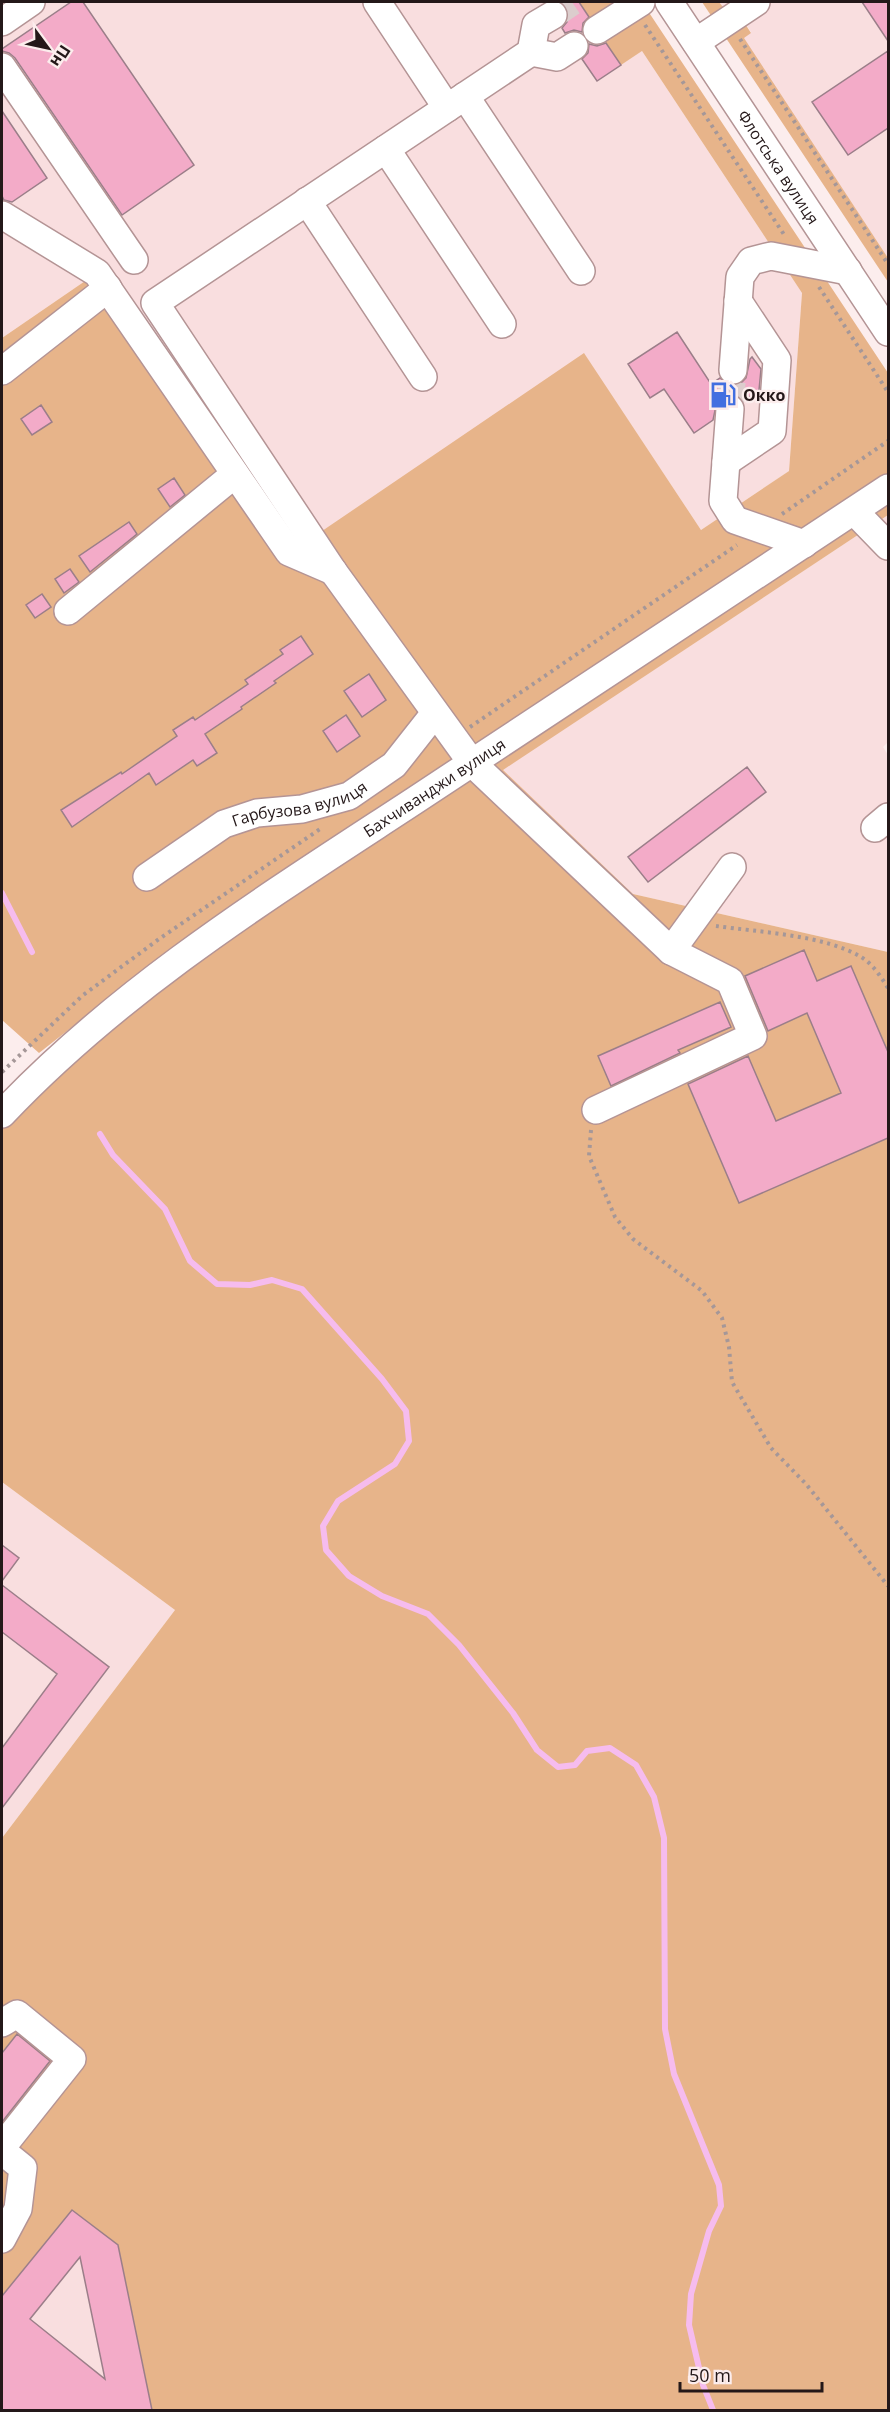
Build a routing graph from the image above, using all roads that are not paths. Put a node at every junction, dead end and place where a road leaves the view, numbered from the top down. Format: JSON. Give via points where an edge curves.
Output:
{"nodes":[{"id":1,"x":31,"y":2,"type":"edge"},
{"id":2,"x":376,"y":2,"type":"edge"},
{"id":3,"x":669,"y":2,"type":"edge"},
{"id":4,"x":756,"y":2,"type":"edge"},
{"id":5,"x":637,"y":4,"type":"edge"},
{"id":6,"x":553,"y":15,"type":"tunnel mouth"},
{"id":7,"x":2,"y":22,"type":"edge"},
{"id":8,"x":597,"y":30,"type":"dead end"},
{"id":9,"x":696,"y":42,"type":"junction"},
{"id":10,"x":574,"y":46,"type":"dead end"},
{"id":11,"x":531,"y":52,"type":"junction"},
{"id":12,"x":2,"y":67,"type":"edge"},
{"id":13,"x":456,"y":102,"type":"junction"},
{"id":14,"x":386,"y":149,"type":"junction"},
{"id":15,"x":307,"y":201,"type":"junction"},
{"id":16,"x":2,"y":215,"type":"edge"},
{"id":17,"x":134,"y":260,"type":"dead end"},
{"id":18,"x":848,"y":271,"type":"junction"},
{"id":19,"x":581,"y":272,"type":"dead end"},
{"id":20,"x":108,"y":288,"type":"junction"},
{"id":21,"x":738,"y":301,"type":"junction"},
{"id":22,"x":502,"y":324,"type":"dead end"},
{"id":23,"x":888,"y":332,"type":"edge"},
{"id":24,"x":733,"y":370,"type":"tunnel mouth"},
{"id":25,"x":2,"y":371,"type":"edge"},
{"id":26,"x":423,"y":377,"type":"dead end"},
{"id":27,"x":730,"y":409,"type":"tunnel mouth"},
{"id":28,"x":726,"y":462,"type":"junction"},
{"id":29,"x":235,"y":474,"type":"junction"},
{"id":30,"x":888,"y":488,"type":"edge"},
{"id":31,"x":854,"y":511,"type":"junction"},
{"id":32,"x":804,"y":544,"type":"junction"},
{"id":33,"x":888,"y":546,"type":"edge"},
{"id":34,"x":333,"y":571,"type":"junction"},
{"id":35,"x":68,"y":611,"type":"dead end"},
{"id":36,"x":435,"y":713,"type":"junction"},
{"id":37,"x":472,"y":763,"type":"junction"},
{"id":38,"x":732,"y":867,"type":"dead end"},
{"id":39,"x":147,"y":877,"type":"dead end"},
{"id":40,"x":671,"y":951,"type":"junction"},
{"id":41,"x":596,"y":1110,"type":"road end"},
{"id":42,"x":2,"y":1114,"type":"edge"},
{"id":43,"x":2,"y":2023,"type":"edge"},
{"id":44,"x":2,"y":2149,"type":"edge"},
{"id":45,"x":2,"y":2239,"type":"edge"}],
"edges":[{"from":1,"to":7,"type":"street"},
{"from":2,"to":13,"type":"street"},
{"from":3,"to":9,"type":"street","name":"Флотська вулиця"},
{"from":4,"to":9,"type":"street"},
{"from":5,"to":8,"type":"street"},
{"from":6,"to":11,"type":"street","via":[[536,26]]},
{"from":9,"to":18,"type":"street","name":"Флотська вулиця"},
{"from":10,"to":11,"type":"street","via":[[557,57]]},
{"from":11,"to":13,"type":"street"},
{"from":12,"to":17,"type":"street"},
{"from":13,"to":14,"type":"street"},
{"from":13,"to":19,"type":"street"},
{"from":14,"to":15,"type":"street"},
{"from":14,"to":22,"type":"street"},
{"from":15,"to":26,"type":"street"},
{"from":15,"to":34,"type":"street","via":[[155,303]]},
{"from":16,"to":20,"type":"street","via":[[97,273]]},
{"from":18,"to":21,"type":"street","via":[[771,256],[751,261],[740,277]]},
{"from":18,"to":23,"type":"street","name":"Флотська вулиця"},
{"from":20,"to":25,"type":"street"},
{"from":20,"to":29,"type":"street"},
{"from":21,"to":24,"type":"street"},
{"from":21,"to":28,"type":"street","via":[[777,360],[776,384],[772,431]]},
{"from":27,"to":28,"type":"street"},
{"from":28,"to":32,"type":"street","via":[[723,501],[735,520]]},
{"from":29,"to":34,"type":"street","via":[[289,552]]},
{"from":29,"to":35,"type":"street"},
{"from":30,"to":31,"type":"street","name":"Бахчиванджи вулиця"},
{"from":31,"to":32,"type":"street","name":"Бахчиванджи вулиця"},
{"from":31,"to":33,"type":"street"},
{"from":32,"to":37,"type":"street","name":"Бахчиванджи вулиця"},
{"from":34,"to":36,"type":"street"},
{"from":36,"to":37,"type":"street"},
{"from":36,"to":39,"type":"street","name":"Гарбузова вулиця","via":[[394,765],[349,796],[302,809],[257,813],[224,824]]},
{"from":37,"to":40,"type":"street"},
{"from":37,"to":42,"type":"street","name":"Бахчиванджи вулиця","via":[[253,907],[141,987],[39,1074]]},
{"from":38,"to":40,"type":"street"},
{"from":40,"to":41,"type":"street","via":[[730,981],[753,1036]]},
{"from":43,"to":44,"type":"street","via":[[17,2014],[72,2059]]},
{"from":44,"to":45,"type":"street","via":[[23,2168],[18,2209]]}]}
